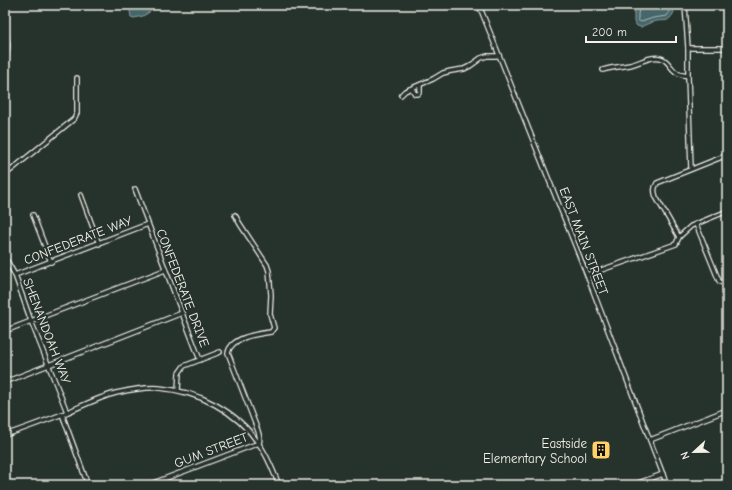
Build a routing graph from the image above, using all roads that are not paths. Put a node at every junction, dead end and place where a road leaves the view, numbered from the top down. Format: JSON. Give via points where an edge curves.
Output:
{"nodes":[{"id":1,"x":479,"y":5,"type":"edge"},
{"id":2,"x":685,"y":5,"type":"edge"},
{"id":3,"x":5,"y":32,"type":"edge"},
{"id":4,"x":688,"y":48,"type":"junction"},
{"id":5,"x":727,"y":48,"type":"edge"},
{"id":6,"x":499,"y":56,"type":"junction"},
{"id":7,"x":5,"y":62,"type":"edge"},
{"id":8,"x":603,"y":70,"type":"dead end"},
{"id":9,"x":688,"y":76,"type":"junction"},
{"id":10,"x":77,"y":78,"type":"dead end"},
{"id":11,"x":420,"y":85,"type":"junction"},
{"id":12,"x":412,"y":88,"type":"junction"},
{"id":13,"x":401,"y":95,"type":"dead end"},
{"id":14,"x":727,"y":155,"type":"edge"},
{"id":15,"x":691,"y":169,"type":"junction"},
{"id":16,"x":5,"y":175,"type":"edge"},
{"id":17,"x":135,"y":189,"type":"dead end"},
{"id":18,"x":81,"y":196,"type":"dead end"},
{"id":19,"x":727,"y":213,"type":"edge"},
{"id":20,"x":33,"y":215,"type":"dead end"},
{"id":21,"x":235,"y":215,"type":"dead end"},
{"id":22,"x":148,"y":224,"type":"junction"},
{"id":23,"x":696,"y":224,"type":"junction"},
{"id":24,"x":679,"y":237,"type":"junction"},
{"id":25,"x":100,"y":244,"type":"junction"},
{"id":26,"x":5,"y":260,"type":"edge"},
{"id":27,"x":51,"y":262,"type":"junction"},
{"id":28,"x":165,"y":270,"type":"junction"},
{"id":29,"x":15,"y":275,"type":"junction"},
{"id":30,"x":587,"y":275,"type":"junction"},
{"id":31,"x":727,"y":285,"type":"edge"},
{"id":32,"x":182,"y":314,"type":"junction"},
{"id":33,"x":31,"y":321,"type":"junction"},
{"id":34,"x":5,"y":331,"type":"edge"},
{"id":35,"x":220,"y":352,"type":"dead end"},
{"id":36,"x":200,"y":360,"type":"junction"},
{"id":37,"x":49,"y":366,"type":"junction"},
{"id":38,"x":5,"y":382,"type":"edge"},
{"id":39,"x":178,"y":390,"type":"junction"},
{"id":40,"x":727,"y":410,"type":"edge"},
{"id":41,"x":67,"y":412,"type":"junction"},
{"id":42,"x":62,"y":414,"type":"junction"},
{"id":43,"x":5,"y":435,"type":"edge"},
{"id":44,"x":650,"y":440,"type":"junction"},
{"id":45,"x":259,"y":443,"type":"junction"},
{"id":46,"x":663,"y":474,"type":"junction"},
{"id":47,"x":88,"y":485,"type":"edge"},
{"id":48,"x":148,"y":485,"type":"edge"},
{"id":49,"x":279,"y":485,"type":"edge"},
{"id":50,"x":633,"y":485,"type":"edge"},
{"id":51,"x":667,"y":485,"type":"edge"}],
"edges":[{"from":1,"to":6,"type":"street","name":"EAST MAIN STREET"},
{"from":2,"to":4,"type":"street"},
{"from":3,"to":7,"type":"street","via":[[8,47]]},
{"from":4,"to":5,"type":"street"},
{"from":4,"to":9,"type":"street"},
{"from":6,"to":11,"type":"street","via":[[486,56],[464,69],[451,71]]},
{"from":6,"to":30,"type":"street","name":"EAST MAIN STREET"},
{"from":8,"to":9,"type":"street","via":[[657,58],[663,59],[676,72]]},
{"from":9,"to":15,"type":"street"},
{"from":10,"to":16,"type":"street","via":[[77,113],[74,119]]},
{"from":11,"to":12,"type":"street"},
{"from":11,"to":12,"type":"street","via":[[418,94],[415,94]]},
{"from":12,"to":13,"type":"street"},
{"from":14,"to":15,"type":"street"},
{"from":15,"to":24,"type":"street","via":[[657,183],[654,192]]},
{"from":17,"to":22,"type":"street","name":"CONFEDERATE DRIVE"},
{"from":18,"to":25,"type":"street"},
{"from":19,"to":23,"type":"street"},
{"from":20,"to":27,"type":"street"},
{"from":21,"to":45,"type":"street","via":[[269,271],[270,314],[274,328],[271,332],[254,334],[243,339],[232,345],[228,351],[258,431]]},
{"from":22,"to":25,"type":"street","name":"CONFEDERATE WAY"},
{"from":22,"to":28,"type":"street","name":"CONFEDERATE DRIVE"},
{"from":23,"to":24,"type":"street"},
{"from":23,"to":31,"type":"street","via":[[719,281]]},
{"from":24,"to":30,"type":"street","via":[[676,244]]},
{"from":25,"to":27,"type":"street","name":"CONFEDERATE WAY"},
{"from":26,"to":29,"type":"street","name":"SHENANDOAH WAY"},
{"from":27,"to":29,"type":"street","name":"CONFEDERATE WAY"},
{"from":28,"to":32,"type":"street","name":"CONFEDERATE DRIVE"},
{"from":28,"to":33,"type":"street"},
{"from":29,"to":33,"type":"street","name":"SHENANDOAH WAY"},
{"from":30,"to":44,"type":"street","name":"EAST MAIN STREET"},
{"from":32,"to":36,"type":"street","name":"CONFEDERATE DRIVE"},
{"from":32,"to":37,"type":"street"},
{"from":33,"to":34,"type":"street"},
{"from":33,"to":37,"type":"street","name":"SHENANDOAH WAY"},
{"from":35,"to":36,"type":"street"},
{"from":36,"to":39,"type":"street","via":[[181,369]]},
{"from":37,"to":38,"type":"street"},
{"from":37,"to":41,"type":"street","name":"SHENANDOAH WAY"},
{"from":39,"to":41,"type":"street","via":[[136,389]]},
{"from":39,"to":45,"type":"street","via":[[205,399],[224,410],[239,421]]},
{"from":40,"to":44,"type":"street"},
{"from":41,"to":42,"type":"street"},
{"from":42,"to":43,"type":"street"},
{"from":42,"to":47,"type":"street"},
{"from":44,"to":46,"type":"street","name":"EAST MAIN STREET"},
{"from":45,"to":48,"type":"street","name":"GUM STREET"},
{"from":45,"to":49,"type":"street"},
{"from":46,"to":50,"type":"street"},
{"from":46,"to":51,"type":"street","name":"EAST MAIN STREET"}]}
